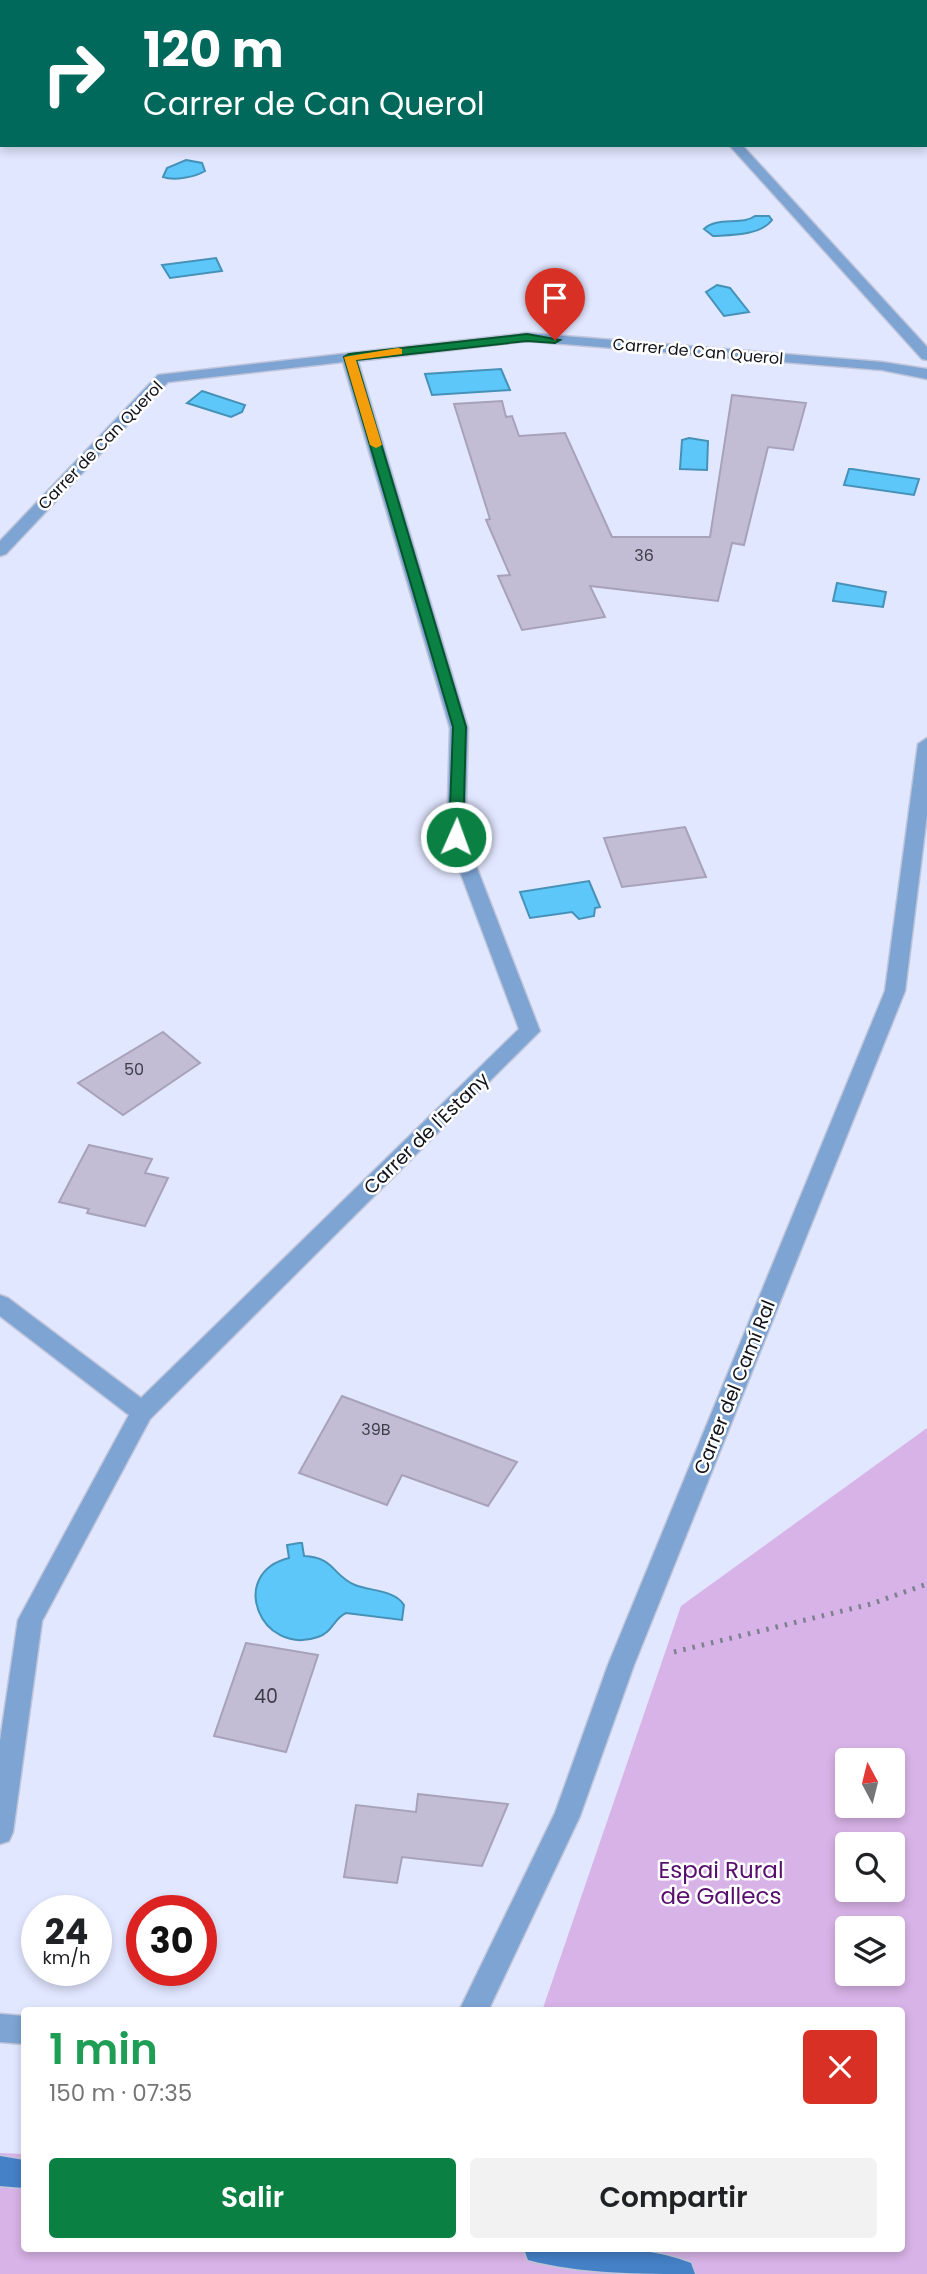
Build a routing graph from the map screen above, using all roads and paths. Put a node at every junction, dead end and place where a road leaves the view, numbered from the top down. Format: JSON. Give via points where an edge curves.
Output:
{"nodes":[{"id":1,"x":737,"y":147,"type":"edge"},
{"id":2,"x":927,"y":356,"type":"edge"},
{"id":3,"x":349,"y":357,"type":"junction"},
{"id":4,"x":927,"y":374,"type":"edge"},
{"id":5,"x":0,"y":551,"type":"edge"},
{"id":6,"x":927,"y":744,"type":"edge"},
{"id":7,"x":0,"y":1304,"type":"edge"},
{"id":8,"x":142,"y":1412,"type":"junction"},
{"id":9,"x":927,"y":1584,"type":"edge"},
{"id":10,"x":621,"y":1665,"type":"junction"},
{"id":11,"x":0,"y":1832,"type":"edge"},
{"id":12,"x":475,"y":2007,"type":"edge"},
{"id":13,"x":0,"y":2028,"type":"edge"},
{"id":14,"x":21,"y":2030,"type":"edge"},
{"id":15,"x":0,"y":2171,"type":"edge"},
{"id":16,"x":21,"y":2174,"type":"edge"},
{"id":17,"x":556,"y":2252,"type":"edge"},
{"id":18,"x":680,"y":2274,"type":"edge"}],
"edges":[{"from":1,"to":2,"type":"street"},
{"from":3,"to":4,"type":"street","name":"Carrer de Can Querol","via":[[527,337],[882,366]]},
{"from":3,"to":5,"type":"street","name":"Carrer de Can Querol","via":[[163,378]]},
{"from":3,"to":8,"type":"street","name":"Carrer de l'Estany","via":[[459,727],[456,837],[530,1031]]},
{"from":6,"to":10,"type":"street","name":"Carrer del Camí Ral","via":[[895,991]]},
{"from":7,"to":8,"type":"street"},
{"from":8,"to":11,"type":"street","name":"Carrer de l'Estany","via":[[30,1620]]},
{"from":9,"to":10,"type":"path","via":[[871,1604]]},
{"from":10,"to":12,"type":"street","name":"Carrer del Camí Ral","via":[[567,1816]]},
{"from":13,"to":14,"type":"street"},
{"from":15,"to":16,"type":"main road"},
{"from":17,"to":18,"type":"main road"}]}
